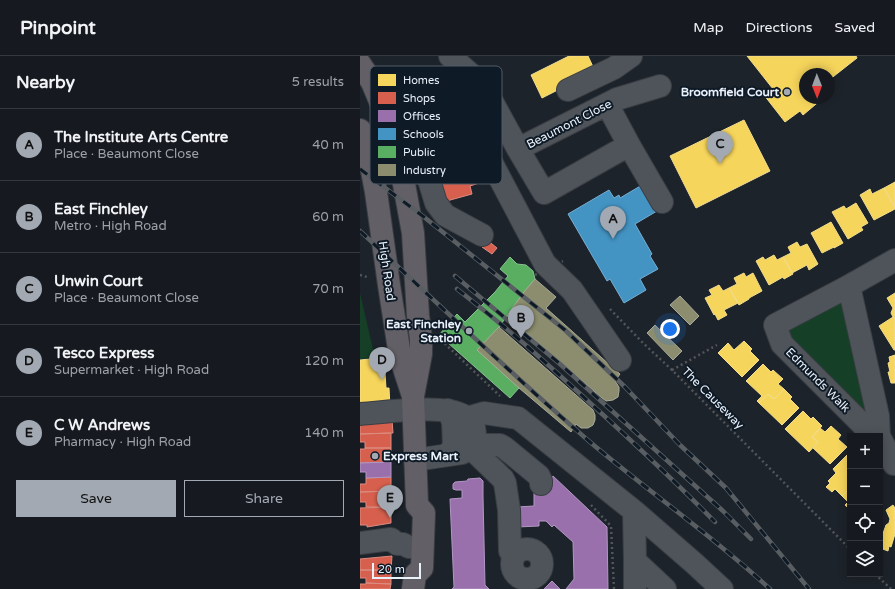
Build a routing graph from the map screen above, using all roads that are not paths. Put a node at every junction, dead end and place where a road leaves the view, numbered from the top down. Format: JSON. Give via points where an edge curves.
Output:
{"nodes":[{"id":1,"x":450,"y":56,"type":"edge"},
{"id":2,"x":631,"y":56,"type":"edge"},
{"id":3,"x":360,"y":64,"type":"edge"},
{"id":4,"x":461,"y":66,"type":"edge"},
{"id":5,"x":370,"y":79,"type":"edge"},
{"id":6,"x":660,"y":86,"type":"dead end"},
{"id":7,"x":568,"y":90,"type":"dead end"},
{"id":8,"x":612,"y":102,"type":"junction"},
{"id":9,"x":502,"y":120,"type":"edge"},
{"id":10,"x":360,"y":130,"type":"edge"},
{"id":11,"x":629,"y":145,"type":"junction"},
{"id":12,"x":518,"y":149,"type":"junction"},
{"id":13,"x":370,"y":160,"type":"edge"},
{"id":14,"x":502,"y":182,"type":"edge"},
{"id":15,"x":374,"y":184,"type":"edge"},
{"id":16,"x":403,"y":184,"type":"edge"},
{"id":17,"x":430,"y":184,"type":"edge"},
{"id":18,"x":662,"y":202,"type":"dead end"},
{"id":19,"x":482,"y":234,"type":"dead end"},
{"id":20,"x":895,"y":260,"type":"edge"},
{"id":21,"x":848,"y":286,"type":"junction"},
{"id":22,"x":620,"y":360,"type":"dead end"},
{"id":23,"x":414,"y":403,"type":"junction"},
{"id":24,"x":360,"y":414,"type":"edge"},
{"id":25,"x":464,"y":426,"type":"junction"},
{"id":26,"x":874,"y":433,"type":"edge"},
{"id":27,"x":879,"y":433,"type":"edge"},
{"id":28,"x":883,"y":444,"type":"edge"},
{"id":29,"x":448,"y":454,"type":"junction"},
{"id":30,"x":415,"y":460,"type":"junction"},
{"id":31,"x":894,"y":464,"type":"dead end"},
{"id":32,"x":541,"y":484,"type":"dead end"},
{"id":33,"x":417,"y":505,"type":"junction"},
{"id":34,"x":634,"y":511,"type":"junction"},
{"id":35,"x":360,"y":543,"type":"edge"},
{"id":36,"x":400,"y":543,"type":"junction"},
{"id":37,"x":514,"y":555,"type":"dead end"},
{"id":38,"x":635,"y":561,"type":"junction"},
{"id":39,"x":414,"y":582,"type":"edge"},
{"id":40,"x":634,"y":589,"type":"edge"},
{"id":41,"x":665,"y":589,"type":"edge"},
{"id":42,"x":722,"y":589,"type":"edge"}],
"edges":[{"from":1,"to":4,"type":"street","name":"Beaumont Close"},
{"from":2,"to":7,"type":"street","via":[[614,68]]},
{"from":3,"to":5,"type":"main road","name":"High Road"},
{"from":6,"to":8,"type":"street","name":"Beaumont Close"},
{"from":8,"to":11,"type":"street"},
{"from":8,"to":12,"type":"street","name":"Beaumont Close"},
{"from":9,"to":12,"type":"street","name":"Beaumont Close"},
{"from":10,"to":13,"type":"main road","name":"High Road"},
{"from":11,"to":12,"type":"street","via":[[544,193]]},
{"from":11,"to":18,"type":"street"},
{"from":14,"to":22,"type":"street","via":[[545,264],[572,290]]},
{"from":15,"to":23,"type":"main road","name":"High Road","via":[[400,356]]},
{"from":16,"to":23,"type":"main road","name":"High Road","via":[[413,233],[421,339]]},
{"from":17,"to":19,"type":"street","via":[[436,203],[445,215]]},
{"from":20,"to":21,"type":"street","name":"Edmunds Walk"},
{"from":21,"to":26,"type":"street","name":"Edmunds Walk","via":[[775,325],[782,344]]},
{"from":21,"to":27,"type":"street","name":"Edmunds Walk","via":[[878,416]]},
{"from":23,"to":24,"type":"street"},
{"from":23,"to":25,"type":"street"},
{"from":23,"to":30,"type":"main road","name":"High Road"},
{"from":25,"to":29,"type":"street","via":[[462,452]]},
{"from":25,"to":29,"type":"street","via":[[453,422],[454,447]]},
{"from":25,"to":32,"type":"street","via":[[484,445],[500,445],[505,448],[539,476]]},
{"from":25,"to":34,"type":"street","via":[[484,413],[518,418]]},
{"from":25,"to":37,"type":"street","via":[[476,453],[505,482],[510,551]]},
{"from":28,"to":31,"type":"street","name":"Edmunds Walk"},
{"from":29,"to":30,"type":"street"},
{"from":30,"to":33,"type":"main road","name":"High Road"},
{"from":33,"to":36,"type":"main road","name":"High Road","via":[[410,512]]},
{"from":33,"to":39,"type":"main road","name":"High Road","via":[[424,513],[422,568]]},
{"from":34,"to":38,"type":"street"},
{"from":34,"to":42,"type":"street"},
{"from":35,"to":36,"type":"street"},
{"from":36,"to":39,"type":"main road","name":"High Road"},
{"from":38,"to":40,"type":"street"},
{"from":38,"to":41,"type":"street"}]}
